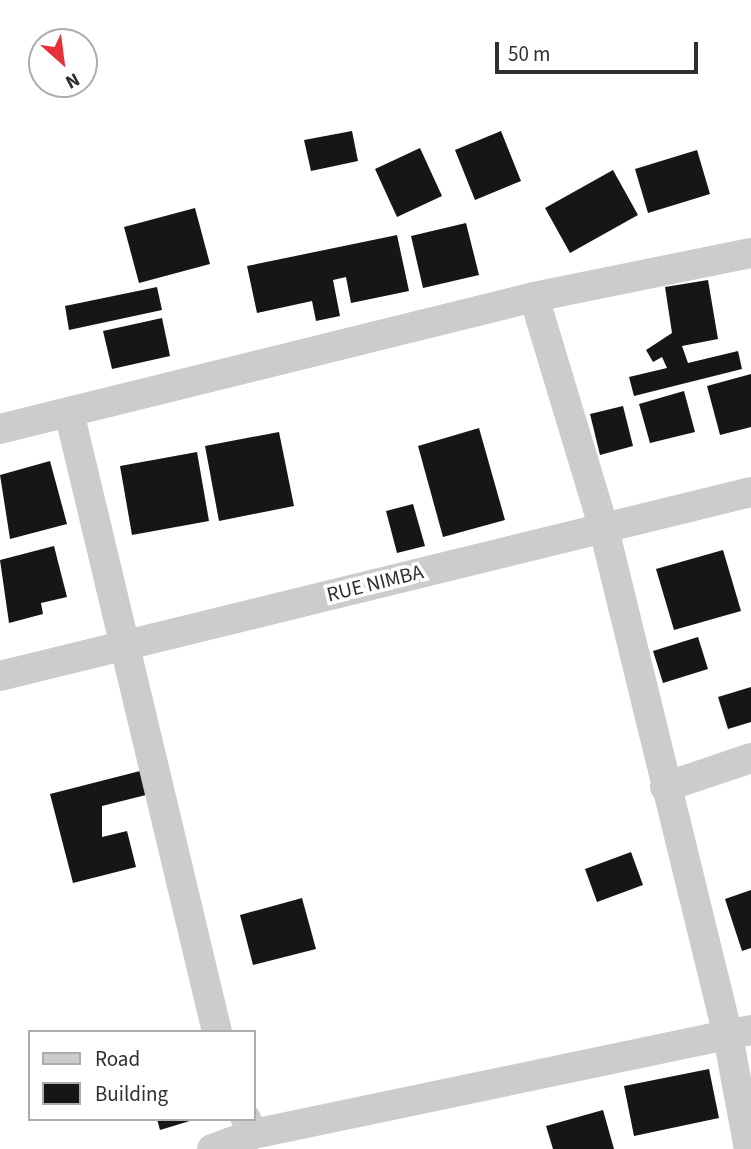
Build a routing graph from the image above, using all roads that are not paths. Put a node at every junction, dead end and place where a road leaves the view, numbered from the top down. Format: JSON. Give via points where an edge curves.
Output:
{"nodes":[{"id":1,"x":751,"y":253,"type":"edge"},
{"id":2,"x":534,"y":297,"type":"junction"},
{"id":3,"x":69,"y":412,"type":"junction"},
{"id":4,"x":0,"y":429,"type":"edge"},
{"id":5,"x":751,"y":492,"type":"edge"},
{"id":6,"x":603,"y":525,"type":"junction"},
{"id":7,"x":126,"y":646,"type":"junction"},
{"id":8,"x":0,"y":676,"type":"edge"},
{"id":9,"x":751,"y":758,"type":"edge"},
{"id":10,"x":665,"y":787,"type":"junction"},
{"id":11,"x":217,"y":1030,"type":"edge"},
{"id":12,"x":740,"y":1032,"type":"edge"},
{"id":13,"x":249,"y":1127,"type":"edge"},
{"id":14,"x":212,"y":1149,"type":"edge"},
{"id":15,"x":749,"y":1149,"type":"edge"}],
"edges":[{"from":1,"to":2,"type":"street"},
{"from":2,"to":3,"type":"street"},
{"from":2,"to":6,"type":"street"},
{"from":3,"to":4,"type":"street"},
{"from":3,"to":7,"type":"street"},
{"from":5,"to":6,"type":"street","name":"RUE NIMBA"},
{"from":6,"to":7,"type":"street","name":"RUE NIMBA"},
{"from":6,"to":10,"type":"street"},
{"from":7,"to":8,"type":"street","name":"RUE NIMBA"},
{"from":7,"to":11,"type":"street"},
{"from":9,"to":10,"type":"street"},
{"from":10,"to":12,"type":"street"},
{"from":12,"to":13,"type":"street"},
{"from":12,"to":15,"type":"street"},
{"from":13,"to":14,"type":"street"}]}
